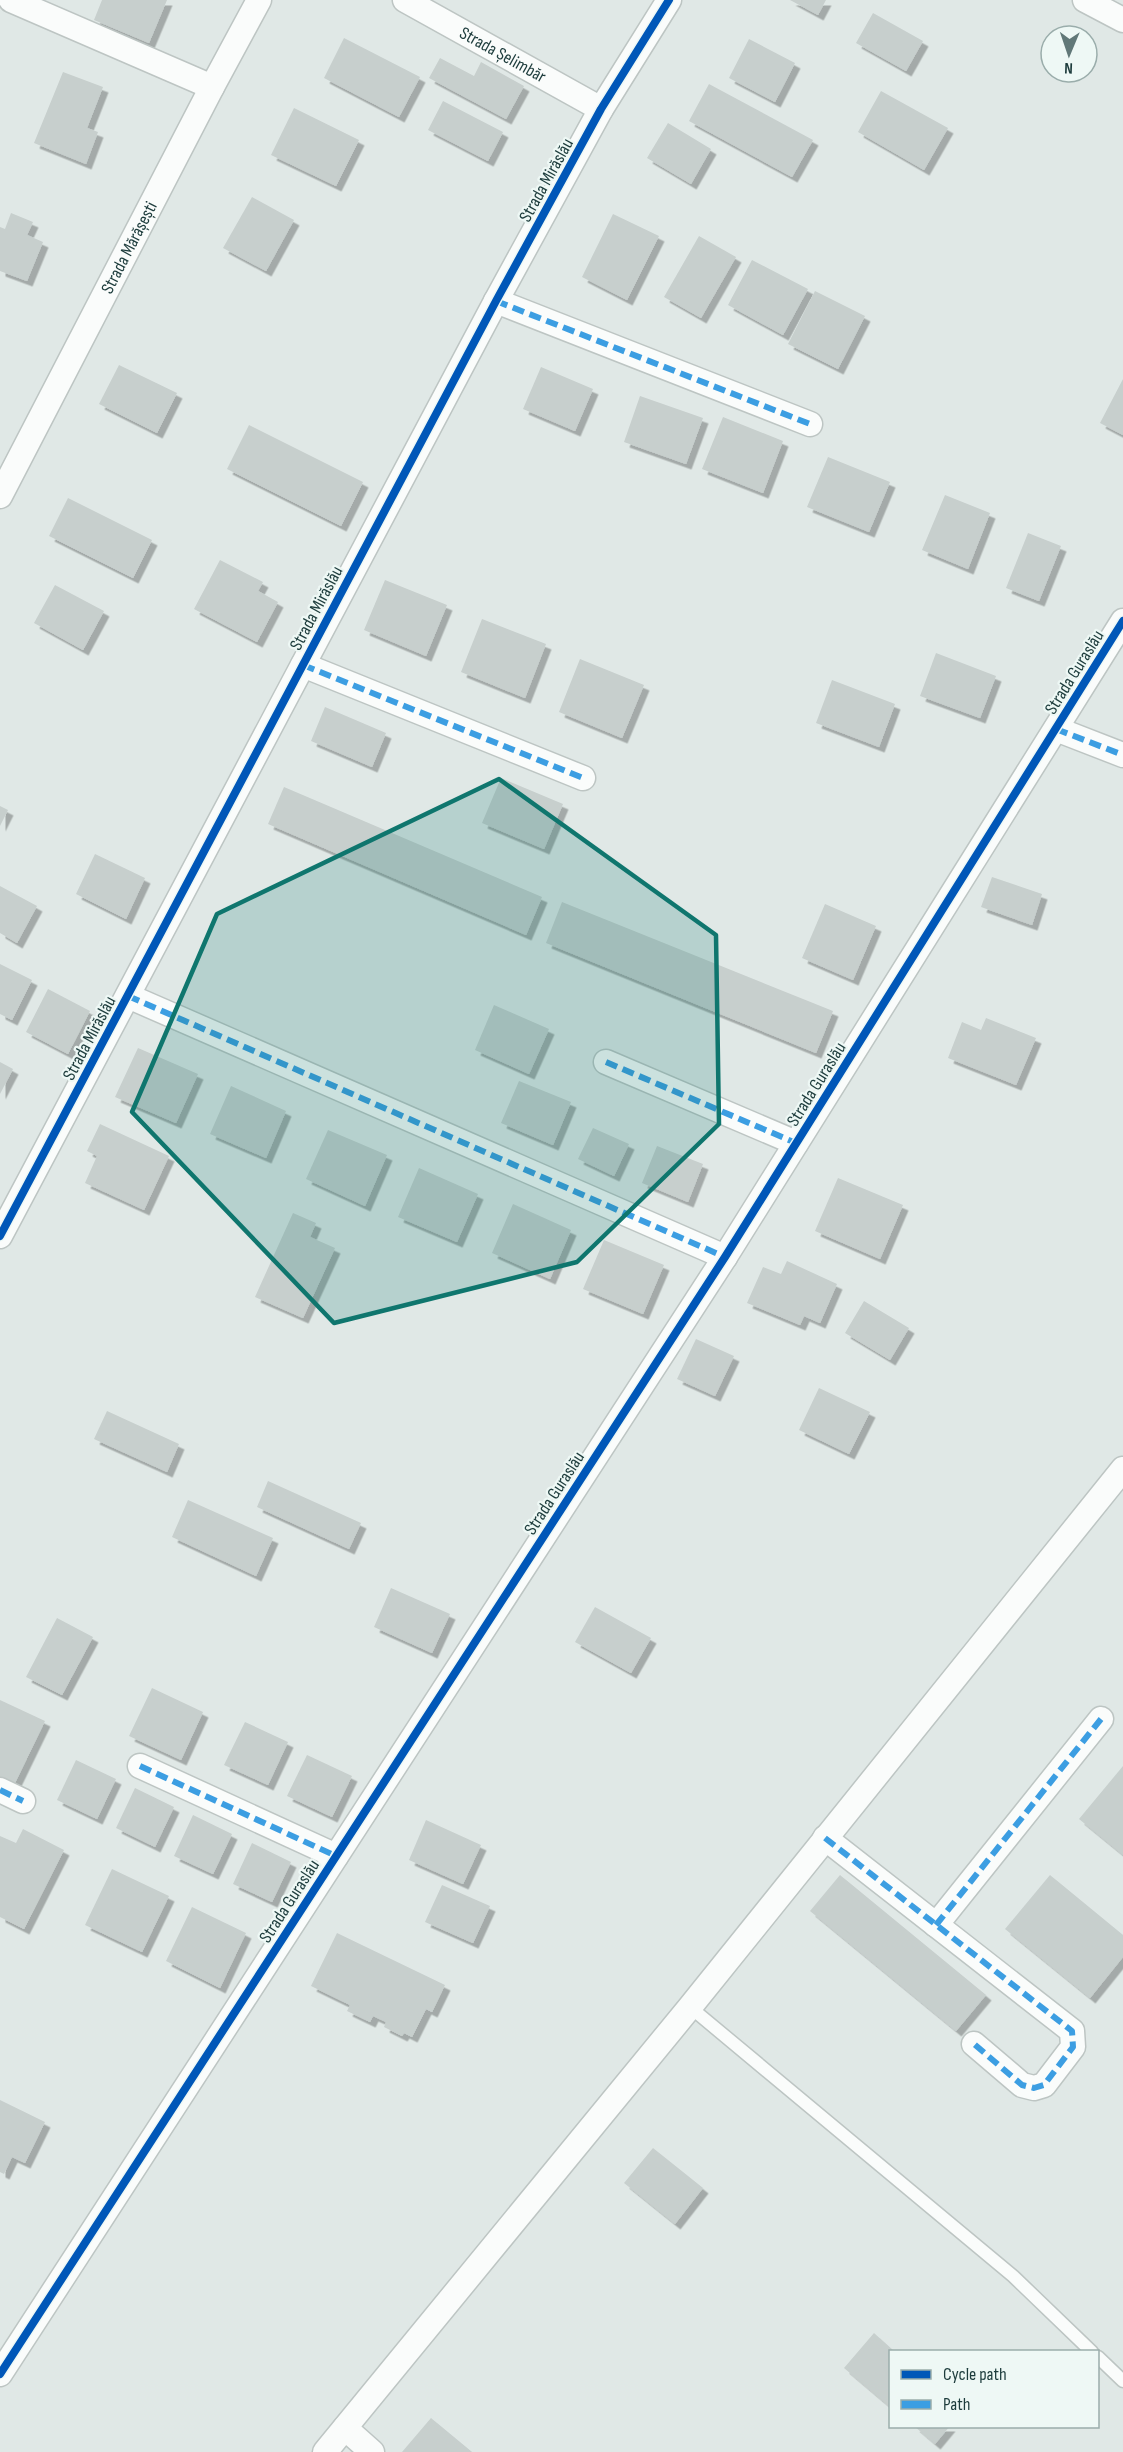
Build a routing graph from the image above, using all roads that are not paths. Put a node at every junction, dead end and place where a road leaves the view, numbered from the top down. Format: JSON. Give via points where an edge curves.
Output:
{"nodes":[{"id":1,"x":11,"y":0,"type":"edge"},
{"id":2,"x":259,"y":0,"type":"edge"},
{"id":3,"x":405,"y":0,"type":"edge"},
{"id":4,"x":669,"y":0,"type":"edge"},
{"id":5,"x":1085,"y":0,"type":"edge"},
{"id":6,"x":1123,"y":20,"type":"edge"},
{"id":7,"x":212,"y":87,"type":"junction"},
{"id":8,"x":601,"y":109,"type":"junction"},
{"id":9,"x":496,"y":301,"type":"junction"},
{"id":10,"x":810,"y":424,"type":"dead end"},
{"id":11,"x":0,"y":496,"type":"edge"},
{"id":12,"x":1123,"y":621,"type":"edge"},
{"id":13,"x":303,"y":665,"type":"junction"},
{"id":14,"x":1056,"y":729,"type":"junction"},
{"id":15,"x":1123,"y":755,"type":"edge"},
{"id":16,"x":583,"y":778,"type":"dead end"},
{"id":17,"x":128,"y":996,"type":"junction"},
{"id":18,"x":606,"y":1062,"type":"dead end"},
{"id":19,"x":796,"y":1143,"type":"junction"},
{"id":20,"x":0,"y":1236,"type":"edge"},
{"id":21,"x":725,"y":1257,"type":"junction"},
{"id":22,"x":1123,"y":1469,"type":"edge"},
{"id":23,"x":1101,"y":1719,"type":"dead end"},
{"id":24,"x":140,"y":1766,"type":"dead end"},
{"id":25,"x":0,"y":1790,"type":"edge"},
{"id":26,"x":23,"y":1801,"type":"dead end"},
{"id":27,"x":825,"y":1839,"type":"junction"},
{"id":28,"x":336,"y":1856,"type":"junction"},
{"id":29,"x":936,"y":1925,"type":"junction"},
{"id":30,"x":690,"y":2007,"type":"junction"},
{"id":31,"x":975,"y":2044,"type":"dead end"},
{"id":32,"x":1090,"y":2350,"type":"edge"},
{"id":33,"x":1099,"y":2358,"type":"edge"},
{"id":34,"x":0,"y":2374,"type":"edge"},
{"id":35,"x":1123,"y":2381,"type":"edge"},
{"id":36,"x":345,"y":2428,"type":"junction"},
{"id":37,"x":325,"y":2452,"type":"edge"},
{"id":38,"x":372,"y":2452,"type":"edge"}],
"edges":[{"from":1,"to":7,"type":"street"},
{"from":2,"to":7,"type":"street","name":"Strada Mărășești"},
{"from":3,"to":8,"type":"street","name":"Strada Șelimbăr"},
{"from":4,"to":8,"type":"street","name":"Strada Mirăslău"},
{"from":5,"to":6,"type":"street"},
{"from":7,"to":11,"type":"street","name":"Strada Mărășești"},
{"from":8,"to":9,"type":"street","name":"Strada Mirăslău"},
{"from":9,"to":10,"type":"street"},
{"from":9,"to":13,"type":"street","name":"Strada Mirăslău"},
{"from":12,"to":14,"type":"street","name":"Strada Guraslău"},
{"from":13,"to":16,"type":"street"},
{"from":13,"to":17,"type":"street","name":"Strada Mirăslău"},
{"from":14,"to":15,"type":"street"},
{"from":14,"to":19,"type":"street","name":"Strada Guraslău"},
{"from":17,"to":20,"type":"street","name":"Strada Mirăslău"},
{"from":17,"to":21,"type":"street"},
{"from":18,"to":19,"type":"street"},
{"from":19,"to":21,"type":"street","name":"Strada Guraslău"},
{"from":21,"to":28,"type":"street","name":"Strada Guraslău"},
{"from":22,"to":27,"type":"street"},
{"from":23,"to":29,"type":"street"},
{"from":24,"to":28,"type":"street"},
{"from":25,"to":26,"type":"street"},
{"from":27,"to":29,"type":"street"},
{"from":27,"to":30,"type":"street"},
{"from":28,"to":34,"type":"street","name":"Strada Guraslău"},
{"from":29,"to":31,"type":"street","via":[[1072,2031],[1073,2048],[1044,2085],[1034,2088],[1022,2085]]},
{"from":30,"to":32,"type":"lane","via":[[1013,2276]]},
{"from":30,"to":36,"type":"street"},
{"from":33,"to":35,"type":"lane"},
{"from":36,"to":37,"type":"street"},
{"from":36,"to":38,"type":"street"}]}
